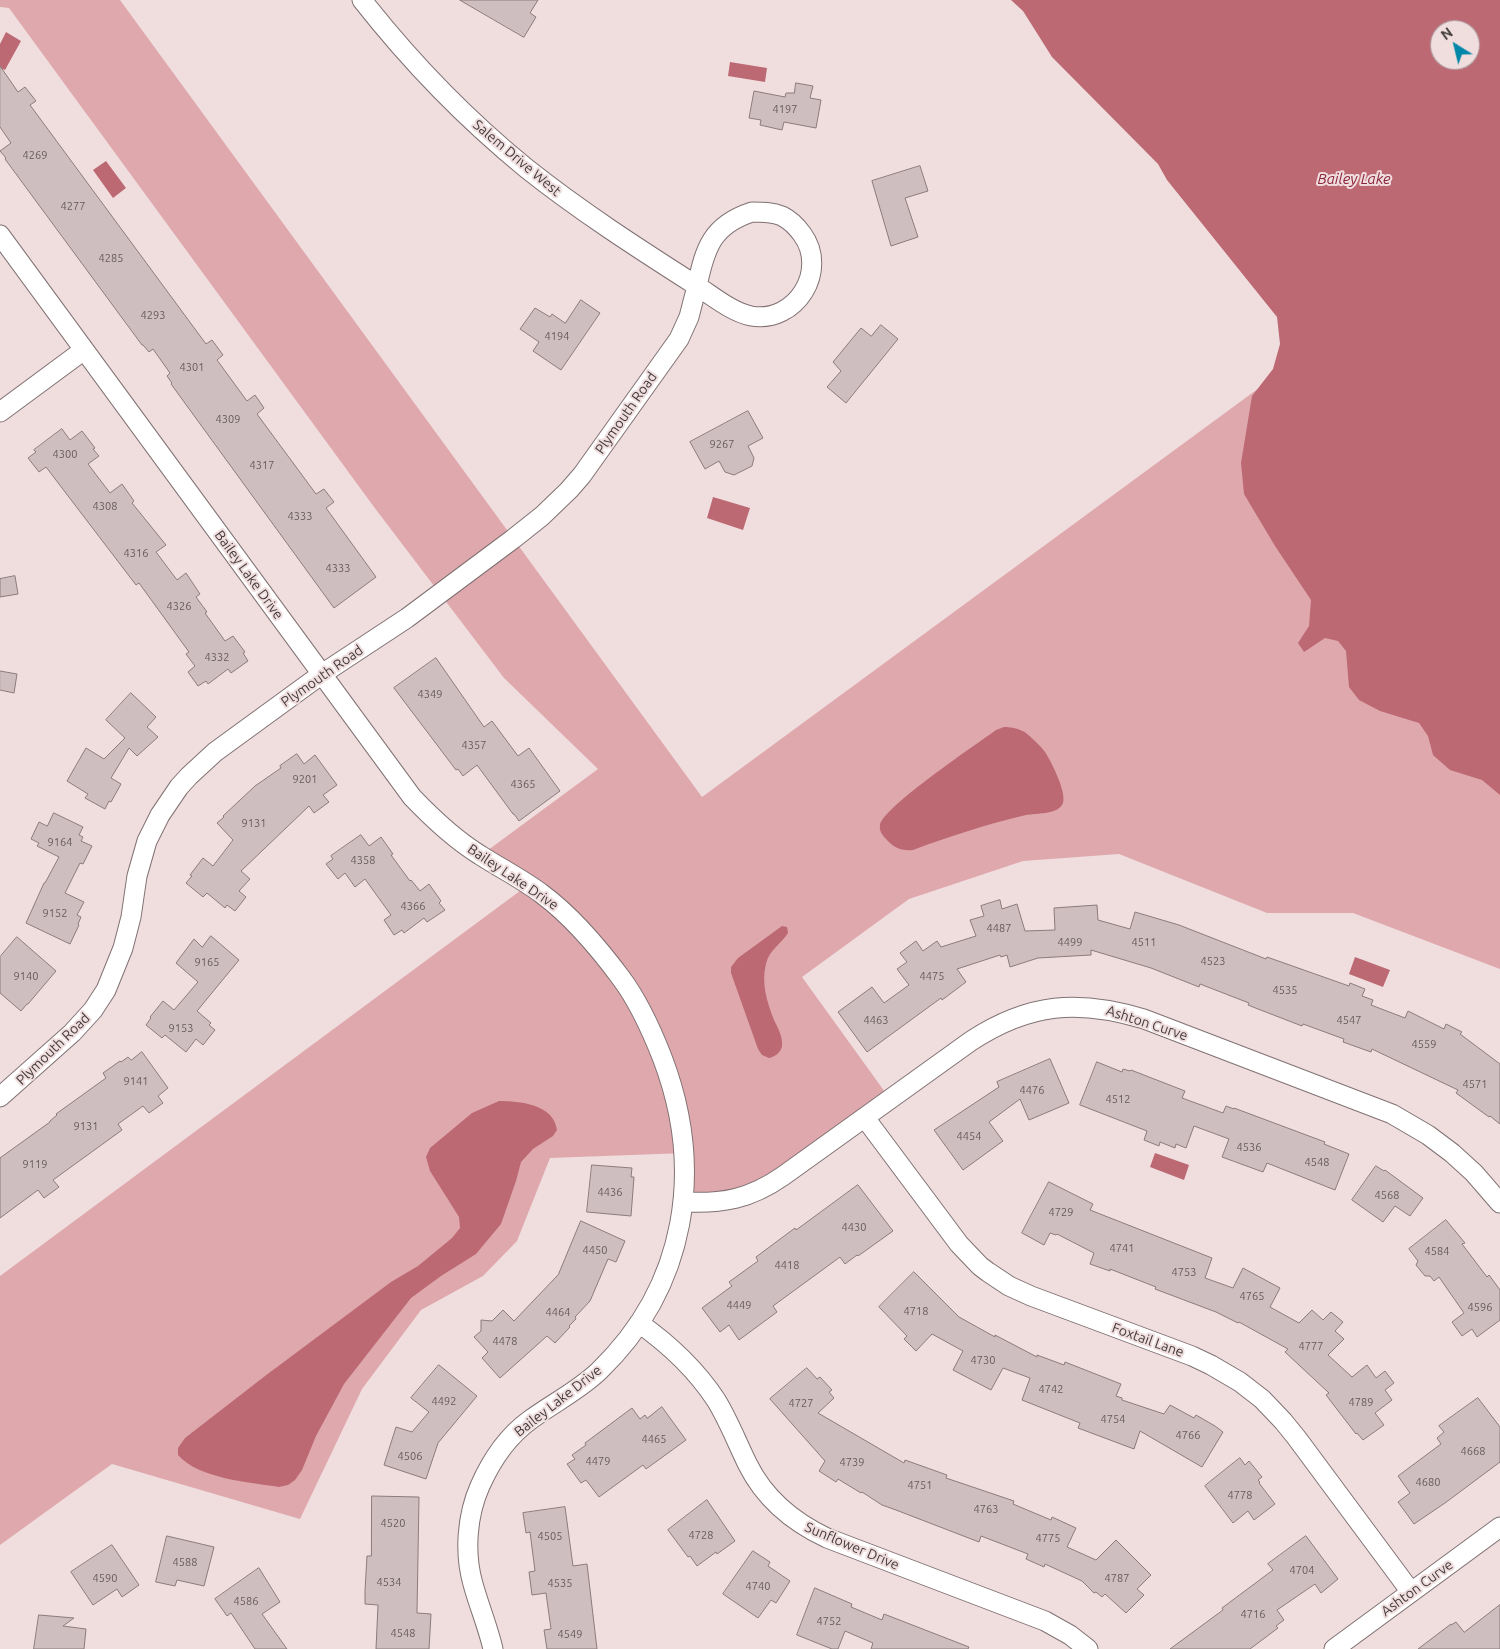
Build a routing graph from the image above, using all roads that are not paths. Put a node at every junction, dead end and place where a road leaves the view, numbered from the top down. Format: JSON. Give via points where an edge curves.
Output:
{"nodes":[{"id":1,"x":362,"y":0,"type":"edge"},
{"id":2,"x":0,"y":234,"type":"edge"},
{"id":3,"x":697,"y":286,"type":"junction"},
{"id":4,"x":84,"y":350,"type":"junction"},
{"id":5,"x":0,"y":412,"type":"edge"},
{"id":6,"x":322,"y":674,"type":"junction"},
{"id":7,"x":0,"y":1097,"type":"edge"},
{"id":8,"x":865,"y":1118,"type":"junction"},
{"id":9,"x":683,"y":1202,"type":"junction"},
{"id":10,"x":1500,"y":1203,"type":"edge"},
{"id":11,"x":639,"y":1323,"type":"junction"},
{"id":12,"x":1500,"y":1526,"type":"edge"},
{"id":13,"x":1411,"y":1592,"type":"junction"},
{"id":14,"x":493,"y":1649,"type":"edge"},
{"id":15,"x":1088,"y":1649,"type":"edge"},
{"id":16,"x":1334,"y":1649,"type":"edge"}],
"edges":[{"from":1,"to":3,"type":"street","name":"Salem Drive West","via":[[393,39],[479,127],[588,214]]},
{"from":2,"to":4,"type":"street","name":"Bailey Lake Drive"},
{"from":3,"to":3,"type":"street","name":"Salem Drive West","via":[[736,311],[752,316],[768,316],[784,310],[798,300],[812,270],[806,239],[796,226],[768,212],[736,217],[714,238]]},
{"from":3,"to":6,"type":"street","name":"Plymouth Road","via":[[689,317],[679,338],[569,490],[513,540],[385,634]]},
{"from":4,"to":5,"type":"street"},
{"from":4,"to":6,"type":"street","name":"Bailey Lake Drive"},
{"from":6,"to":7,"type":"street","name":"Plymouth Road","via":[[215,752],[179,787],[147,841],[124,948],[106,990],[72,1034]]},
{"from":6,"to":9,"type":"street","name":"Bailey Lake Drive","via":[[426,812],[466,846],[568,915],[623,980],[652,1033],[676,1099],[685,1153]]},
{"from":8,"to":9,"type":"street","name":"Ashton Curve","via":[[763,1188],[719,1202]]},
{"from":8,"to":10,"type":"street","name":"Ashton Curve","via":[[971,1041],[1004,1022],[1053,1009],[1102,1009],[1144,1020],[1392,1114],[1452,1153]]},
{"from":8,"to":13,"type":"street","name":"Foxtail Lane","via":[[959,1244],[997,1279],[1031,1296],[1201,1360],[1262,1399],[1292,1432]]},
{"from":9,"to":11,"type":"street","name":"Bailey Lake Drive","via":[[668,1266]]},
{"from":11,"to":14,"type":"street","name":"Bailey Lake Drive","via":[[613,1357],[589,1380],[513,1435],[479,1487],[470,1518],[469,1560],[472,1581]]},
{"from":11,"to":15,"type":"street","name":"Sunflower Drive","via":[[670,1346],[700,1378],[726,1417],[755,1478],[795,1521],[827,1538],[1045,1621]]},
{"from":12,"to":13,"type":"street","name":"Ashton Curve"},
{"from":13,"to":16,"type":"street","name":"Ashton Curve"}]}
